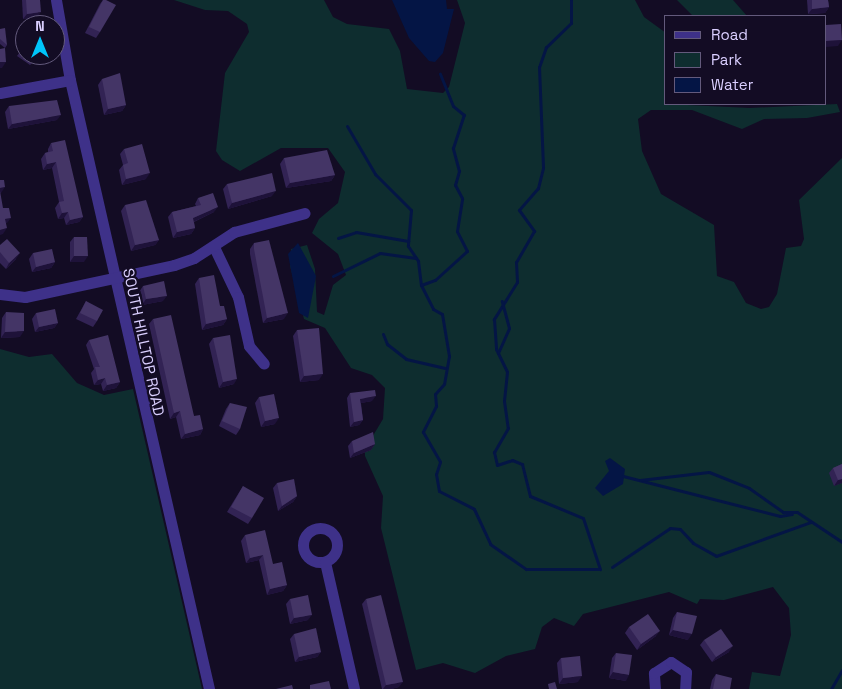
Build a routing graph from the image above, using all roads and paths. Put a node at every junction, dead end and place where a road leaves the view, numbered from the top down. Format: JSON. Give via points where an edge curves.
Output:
{"nodes":[{"id":1,"x":56,"y":0,"type":"edge"},
{"id":2,"x":70,"y":80,"type":"junction"},
{"id":3,"x":0,"y":93,"type":"edge"},
{"id":4,"x":305,"y":213,"type":"dead end"},
{"id":5,"x":214,"y":246,"type":"junction"},
{"id":6,"x":114,"y":278,"type":"junction"},
{"id":7,"x":0,"y":294,"type":"edge"},
{"id":8,"x":264,"y":364,"type":"dead end"},
{"id":9,"x":325,"y":562,"type":"dead end"},
{"id":10,"x":209,"y":689,"type":"edge"},
{"id":11,"x":354,"y":689,"type":"edge"},
{"id":12,"x":656,"y":689,"type":"edge"},
{"id":13,"x":685,"y":689,"type":"edge"}],
"edges":[{"from":1,"to":2,"type":"street","name":"SOUTH HILLTOP ROAD"},
{"from":2,"to":3,"type":"street"},
{"from":2,"to":6,"type":"street","name":"SOUTH HILLTOP ROAD"},
{"from":4,"to":5,"type":"street","via":[[234,232]]},
{"from":5,"to":6,"type":"street","via":[[174,265]]},
{"from":5,"to":8,"type":"street","via":[[238,297],[249,346]]},
{"from":6,"to":7,"type":"street","via":[[25,297]]},
{"from":6,"to":10,"type":"street","name":"SOUTH HILLTOP ROAD"},
{"from":9,"to":11,"type":"street"},
{"from":12,"to":13,"type":"street","via":[[654,673],[671,662],[686,672]]}]}
